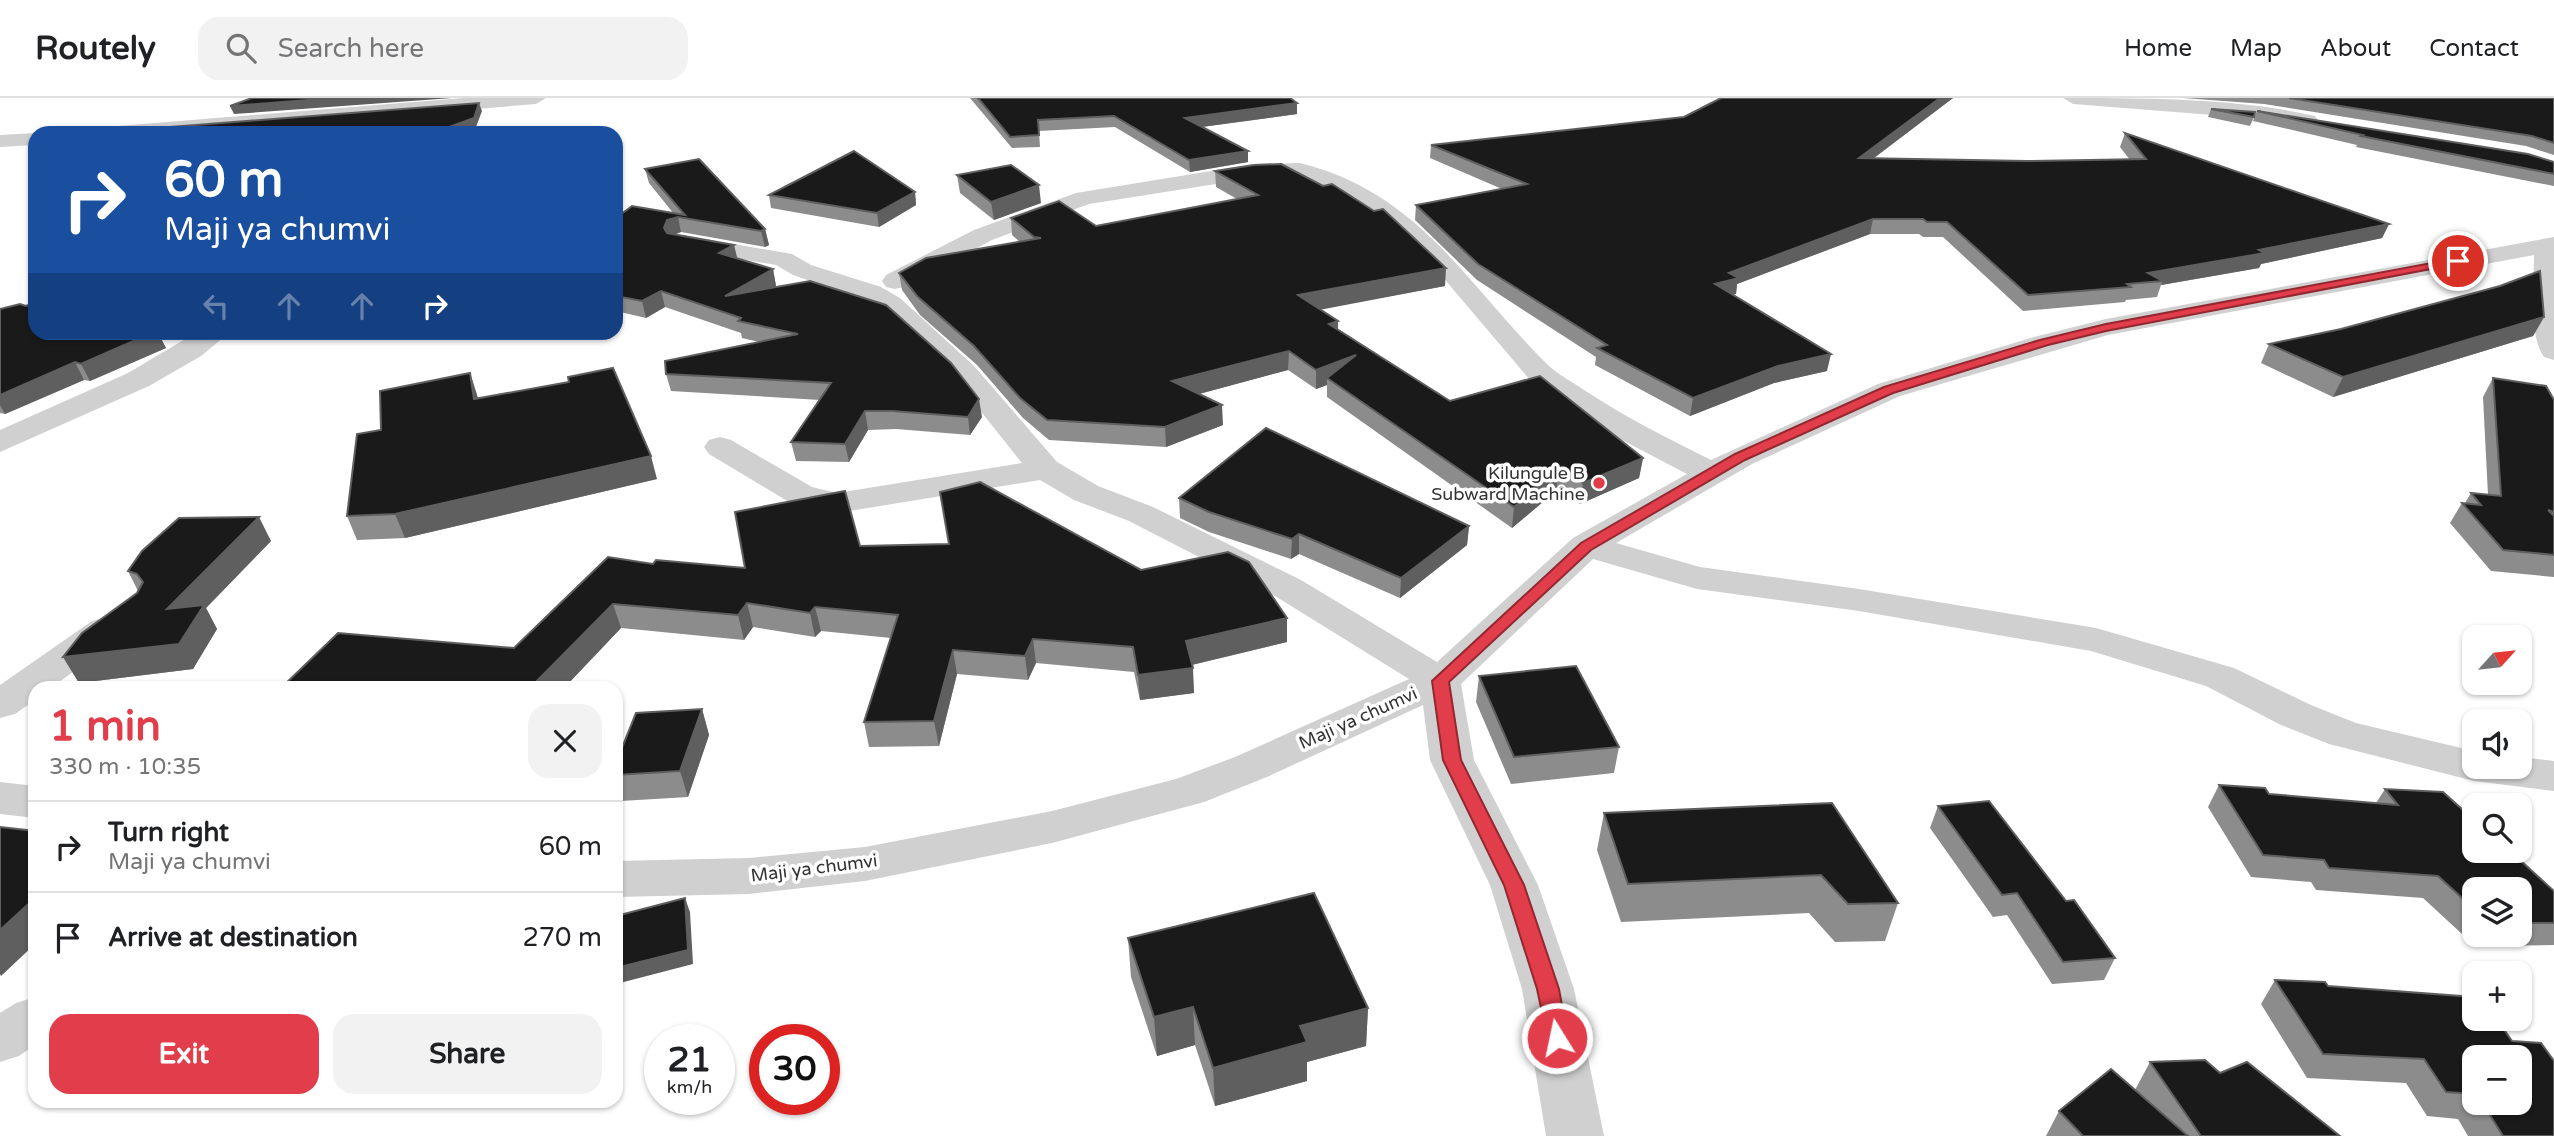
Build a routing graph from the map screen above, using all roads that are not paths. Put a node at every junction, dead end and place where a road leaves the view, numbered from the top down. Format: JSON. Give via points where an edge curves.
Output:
{"nodes":[{"id":1,"x":536,"y":98,"type":"edge"},
{"id":2,"x":2073,"y":98,"type":"edge"},
{"id":3,"x":258,"y":100,"type":"edge"},
{"id":4,"x":241,"y":120,"type":"junction"},
{"id":5,"x":2328,"y":123,"type":"edge"},
{"id":6,"x":179,"y":126,"type":"edge"},
{"id":7,"x":28,"y":139,"type":"edge"},
{"id":8,"x":0,"y":141,"type":"edge"},
{"id":9,"x":682,"y":242,"type":"edge"},
{"id":10,"x":2551,"y":245,"type":"edge"},
{"id":11,"x":872,"y":293,"type":"junction"},
{"id":12,"x":206,"y":340,"type":"edge"},
{"id":13,"x":2554,"y":351,"type":"edge"},
{"id":14,"x":0,"y":442,"type":"edge"},
{"id":15,"x":720,"y":447,"type":"dead end"},
{"id":16,"x":1045,"y":469,"type":"junction"},
{"id":17,"x":1710,"y":473,"type":"junction"},
{"id":18,"x":1586,"y":546,"type":"junction"},
{"id":19,"x":136,"y":608,"type":"edge"},
{"id":20,"x":34,"y":681,"type":"edge"},
{"id":21,"x":1440,"y":681,"type":"junction"},
{"id":22,"x":28,"y":685,"type":"edge"},
{"id":23,"x":0,"y":705,"type":"edge"},
{"id":24,"x":2462,"y":763,"type":"edge"},
{"id":25,"x":2532,"y":773,"type":"edge"},
{"id":26,"x":2554,"y":776,"type":"edge"},
{"id":27,"x":0,"y":798,"type":"edge"},
{"id":28,"x":28,"y":801,"type":"edge"},
{"id":29,"x":623,"y":879,"type":"edge"},
{"id":30,"x":28,"y":1022,"type":"edge"},
{"id":31,"x":0,"y":1040,"type":"edge"},
{"id":32,"x":1575,"y":1136,"type":"edge"}],
"edges":[{"from":1,"to":4,"type":"street","via":[[441,116]]},
{"from":2,"to":5,"type":"street","via":[[2264,113]]},
{"from":3,"to":4,"type":"street"},
{"from":4,"to":6,"type":"street"},
{"from":7,"to":8,"type":"street"},
{"from":9,"to":11,"type":"street","via":[[783,260],[802,271]]},
{"from":10,"to":13,"type":"street","via":[[2547,310]]},
{"from":10,"to":17,"type":"street","name":"Maji ya chumvi","via":[[2106,327],[2044,343],[1889,390]]},
{"from":11,"to":16,"type":"street","via":[[965,373]]},
{"from":11,"to":17,"type":"street","via":[[983,235],[1084,198],[1254,171],[1300,170],[1371,202],[1412,232],[1540,374],[1612,422]]},
{"from":12,"to":14,"type":"street","via":[[156,370]]},
{"from":15,"to":16,"type":"street","via":[[801,495],[837,503]]},
{"from":16,"to":21,"type":"street","via":[[1086,493],[1141,514],[1288,588]]},
{"from":17,"to":18,"type":"street","name":"Maji ya chumvi"},
{"from":18,"to":21,"type":"street","name":"Maji ya chumvi"},
{"from":18,"to":24,"type":"street","via":[[1697,578],[2105,642],[2220,677],[2344,734]]},
{"from":19,"to":20,"type":"street"},
{"from":21,"to":29,"type":"street","name":"Maji ya chumvi","via":[[1188,791],[1052,827],[865,864],[749,876]]},
{"from":21,"to":32,"type":"street","via":[[1452,760],[1514,885],[1548,989]]},
{"from":22,"to":23,"type":"street"},
{"from":25,"to":26,"type":"street"},
{"from":27,"to":28,"type":"street"},
{"from":30,"to":31,"type":"street"}]}
